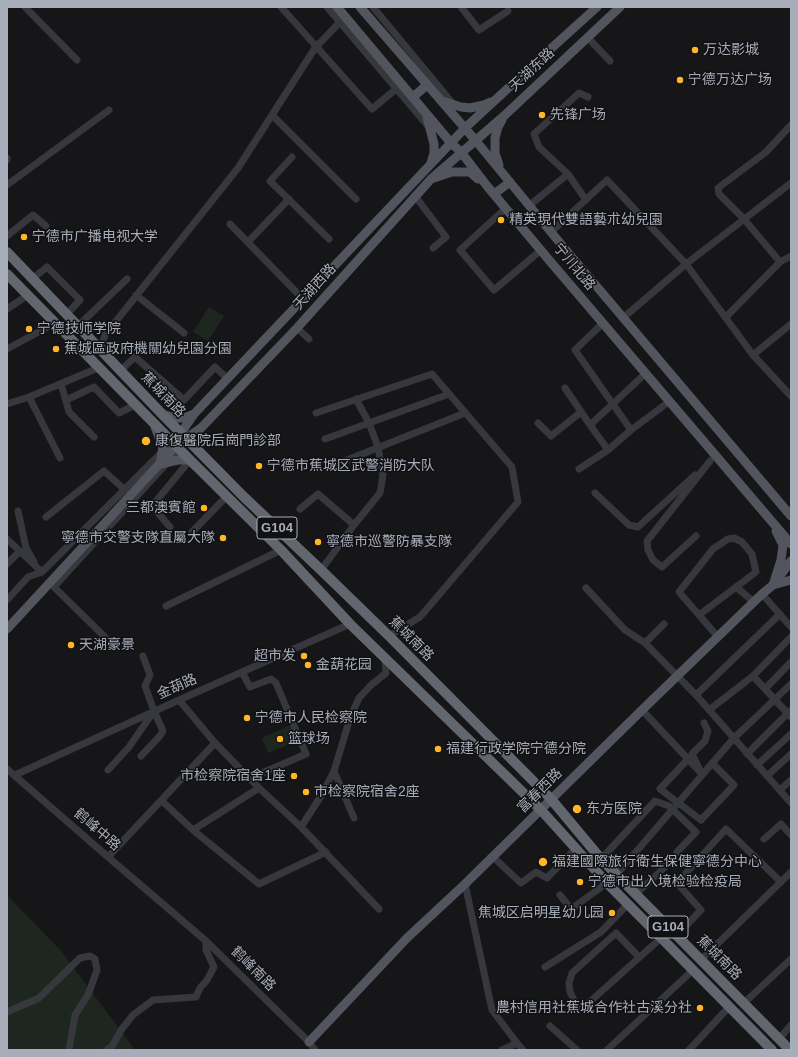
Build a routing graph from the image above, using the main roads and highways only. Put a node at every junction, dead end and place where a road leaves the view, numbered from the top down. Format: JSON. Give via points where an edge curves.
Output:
{"nodes":[{"id":1,"x":337,"y":7,"type":"edge"},
{"id":2,"x":360,"y":7,"type":"edge"},
{"id":3,"x":597,"y":7,"type":"edge"},
{"id":4,"x":620,"y":7,"type":"edge"},
{"id":5,"x":428,"y":85,"type":"junction"},
{"id":6,"x":413,"y":97,"type":"junction"},
{"id":7,"x":497,"y":98,"type":"junction"},
{"id":8,"x":442,"y":101,"type":"junction"},
{"id":9,"x":511,"y":108,"type":"junction"},
{"id":10,"x":426,"y":114,"type":"junction"},
{"id":11,"x":504,"y":116,"type":"junction"},
{"id":12,"x":465,"y":128,"type":"junction"},
{"id":13,"x":476,"y":141,"type":"junction"},
{"id":14,"x":451,"y":143,"type":"junction"},
{"id":15,"x":461,"y":152,"type":"junction"},
{"id":16,"x":430,"y":166,"type":"junction"},
{"id":17,"x":502,"y":172,"type":"junction"},
{"id":18,"x":417,"y":179,"type":"junction"},
{"id":19,"x":431,"y":179,"type":"junction"},
{"id":20,"x":510,"y":182,"type":"junction"},
{"id":21,"x":424,"y":186,"type":"junction"},
{"id":22,"x":487,"y":186,"type":"junction"},
{"id":23,"x":494,"y":194,"type":"junction"},
{"id":24,"x":7,"y":252,"type":"edge"},
{"id":25,"x":7,"y":274,"type":"edge"},
{"id":26,"x":162,"y":414,"type":"junction"},
{"id":27,"x":194,"y":414,"type":"junction"},
{"id":28,"x":154,"y":425,"type":"junction"},
{"id":29,"x":201,"y":428,"type":"junction"},
{"id":30,"x":184,"y":436,"type":"junction"},
{"id":31,"x":176,"y":446,"type":"junction"},
{"id":32,"x":205,"y":457,"type":"junction"},
{"id":33,"x":190,"y":460,"type":"junction"},
{"id":34,"x":165,"y":462,"type":"junction"},
{"id":35,"x":791,"y":516,"type":"edge"},
{"id":36,"x":772,"y":523,"type":"junction"},
{"id":37,"x":791,"y":544,"type":"edge"},
{"id":38,"x":791,"y":561,"type":"edge"},
{"id":39,"x":791,"y":580,"type":"edge"},
{"id":40,"x":773,"y":585,"type":"junction"},
{"id":41,"x":7,"y":629,"type":"edge"},
{"id":42,"x":551,"y":799,"type":"junction"},
{"id":43,"x":541,"y":810,"type":"junction"},
{"id":44,"x":309,"y":1042,"type":"road end"},
{"id":45,"x":772,"y":1050,"type":"edge"},
{"id":46,"x":790,"y":1050,"type":"edge"}],
"edges":[{"from":1,"to":6,"type":"main road","name":"宁川北路","via":[[343,19],[399,86]]},
{"from":2,"to":5,"type":"main road","name":"宁川北路"},
{"from":3,"to":7,"type":"main road","name":"天湖东路"},
{"from":4,"to":9,"type":"main road","name":"天湖东路"},
{"from":5,"to":6,"type":"main road"},
{"from":5,"to":8,"type":"main road","name":"宁川北路"},
{"from":6,"to":10,"type":"main road","name":"宁川北路"},
{"from":7,"to":8,"type":"main road","via":[[484,105],[470,108]]},
{"from":7,"to":9,"type":"main road"},
{"from":7,"to":12,"type":"main road","name":"天湖东路"},
{"from":8,"to":12,"type":"main road","name":"宁川北路"},
{"from":9,"to":11,"type":"main road","name":"天湖东路"},
{"from":10,"to":14,"type":"main road","name":"宁川北路"},
{"from":10,"to":16,"type":"main road","via":[[434,144]]},
{"from":11,"to":13,"type":"main road","name":"天湖东路"},
{"from":11,"to":17,"type":"main road","via":[[498,127],[495,153]]},
{"from":12,"to":13,"type":"main road","name":"宁川北路"},
{"from":12,"to":14,"type":"main road","name":"天湖东路"},
{"from":13,"to":15,"type":"main road","name":"天湖东路"},
{"from":13,"to":17,"type":"main road","name":"宁川北路"},
{"from":14,"to":15,"type":"main road","name":"宁川北路"},
{"from":14,"to":16,"type":"main road","name":"天湖西路"},
{"from":15,"to":19,"type":"main road","name":"天湖西路"},
{"from":15,"to":22,"type":"main road","name":"宁川北路"},
{"from":16,"to":18,"type":"main road","name":"天湖西路"},
{"from":17,"to":20,"type":"main road","name":"宁川北路"},
{"from":18,"to":21,"type":"main road"},
{"from":18,"to":27,"type":"main road","name":"天湖西路"},
{"from":19,"to":21,"type":"main road","name":"天湖西路"},
{"from":19,"to":22,"type":"main road","via":[[452,172],[470,172]]},
{"from":20,"to":23,"type":"main road"},
{"from":20,"to":35,"type":"main road","name":"宁川北路"},
{"from":21,"to":29,"type":"main road","name":"天湖西路","via":[[297,328]]},
{"from":22,"to":23,"type":"main road","name":"宁川北路"},
{"from":23,"to":36,"type":"main road","name":"宁川北路","via":[[646,372],[713,458]]},
{"from":24,"to":26,"type":"highway","name":"蕉城南路","number":"G104"},
{"from":25,"to":28,"type":"highway","name":"蕉城南路","number":"G104"},
{"from":26,"to":27,"type":"main road","via":[[184,418]]},
{"from":26,"to":30,"type":"highway","name":"蕉城南路","number":"G104"},
{"from":27,"to":30,"type":"main road","name":"天湖西路"},
{"from":28,"to":31,"type":"highway","name":"蕉城南路","number":"G104"},
{"from":28,"to":34,"type":"main road","via":[[163,447]]},
{"from":29,"to":30,"type":"main road","name":"天湖西路"},
{"from":29,"to":32,"type":"main road","via":[[197,437],[198,445]]},
{"from":30,"to":31,"type":"main road"},
{"from":30,"to":32,"type":"highway","name":"蕉城南路","number":"G104"},
{"from":31,"to":33,"type":"highway","name":"蕉城南路","number":"G104"},
{"from":31,"to":34,"type":"main road"},
{"from":32,"to":42,"type":"highway","name":"蕉城南路","number":"G104","via":[[389,636]]},
{"from":33,"to":34,"type":"main road"},
{"from":33,"to":43,"type":"highway","name":"蕉城南路","number":"G104","via":[[281,550],[350,624]]},
{"from":34,"to":41,"type":"main road"},
{"from":36,"to":37,"type":"main road","name":"宁川北路"},
{"from":36,"to":40,"type":"main road","via":[[783,545]]},
{"from":38,"to":40,"type":"main road","name":"富春西路"},
{"from":39,"to":40,"type":"main road"},
{"from":40,"to":42,"type":"main road","name":"富春西路"},
{"from":42,"to":43,"type":"main road","name":"富春西路"},
{"from":42,"to":46,"type":"highway","name":"蕉城南路","number":"G104","via":[[601,859]]},
{"from":43,"to":44,"type":"main road","name":"富春西路","via":[[408,938]]},
{"from":43,"to":45,"type":"highway","name":"蕉城南路","number":"G104","via":[[607,883]]}]}
